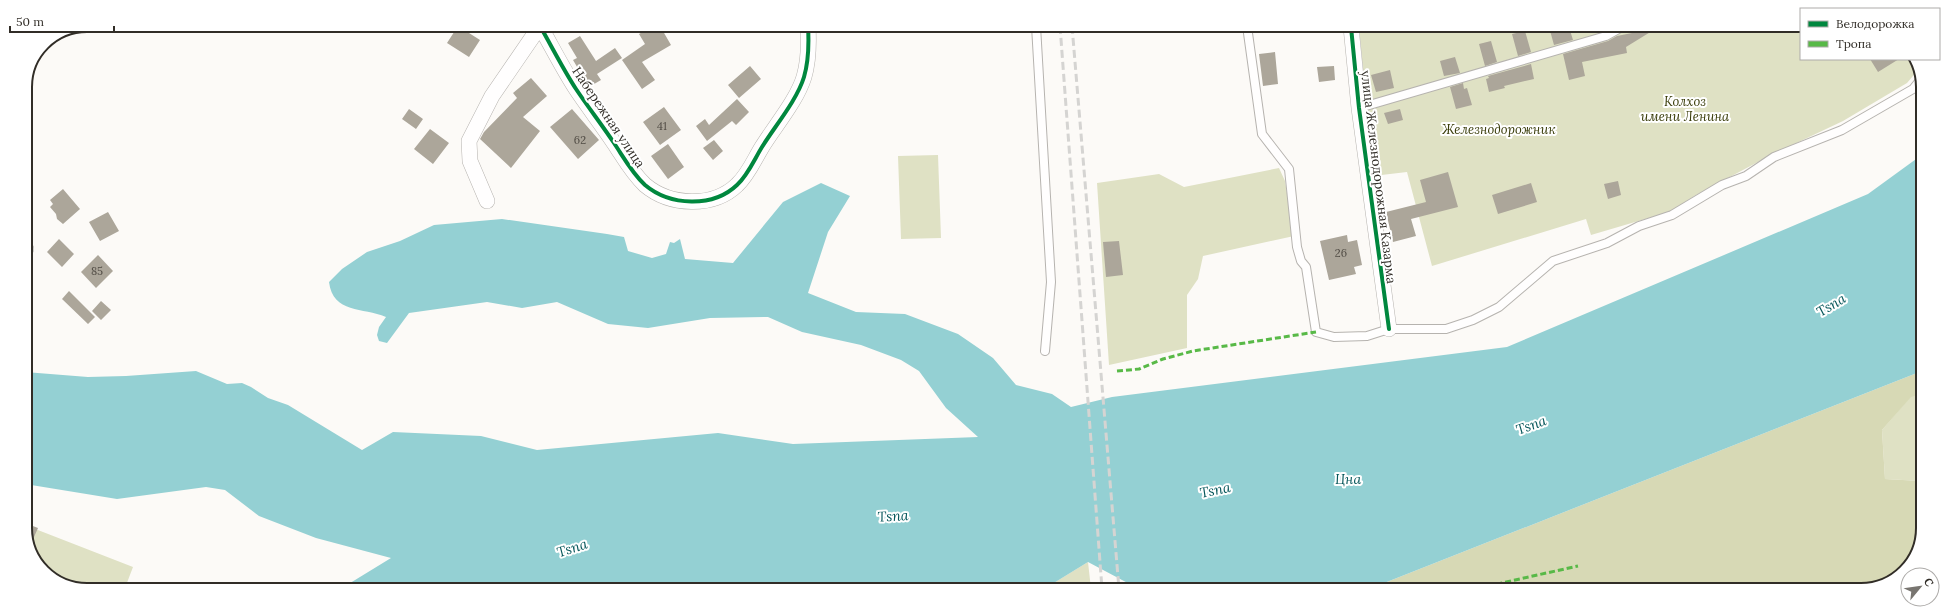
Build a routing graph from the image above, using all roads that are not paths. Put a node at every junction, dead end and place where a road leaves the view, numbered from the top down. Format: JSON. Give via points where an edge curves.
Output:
{"nodes":[{"id":1,"x":536,"y":32,"type":"edge"},
{"id":2,"x":543,"y":32,"type":"edge"},
{"id":3,"x":808,"y":32,"type":"edge"},
{"id":4,"x":1036,"y":32,"type":"edge"},
{"id":5,"x":1248,"y":32,"type":"edge"},
{"id":6,"x":1352,"y":32,"type":"edge"},
{"id":7,"x":1613,"y":32,"type":"edge"},
{"id":8,"x":1916,"y":85,"type":"edge"},
{"id":9,"x":1359,"y":108,"type":"junction"},
{"id":10,"x":487,"y":201,"type":"dead end"},
{"id":11,"x":1389,"y":329,"type":"junction"},
{"id":12,"x":1045,"y":351,"type":"dead end"}],
"edges":[{"from":1,"to":10,"type":"street","via":[[492,96],[469,141],[470,161]]},
{"from":2,"to":3,"type":"street","name":"Набережная улица","via":[[575,88],[633,172],[657,192],[682,201],[694,202],[720,196],[737,186],[749,171],[803,78],[809,49]]},
{"from":4,"to":12,"type":"lane","via":[[1051,282]]},
{"from":5,"to":11,"type":"lane","via":[[1262,134],[1288,169],[1297,247],[1300,261],[1306,267],[1316,332],[1334,337],[1367,336]]},
{"from":6,"to":9,"type":"street","name":"улица Железнодорожная Казарма"},
{"from":7,"to":9,"type":"lane"},
{"from":8,"to":11,"type":"lane","via":[[1842,130],[1774,157],[1746,176],[1722,185],[1672,215],[1639,226],[1607,243],[1553,261],[1499,307],[1473,320],[1446,329]]},
{"from":9,"to":11,"type":"street","name":"улица Железнодорожная Казарма"}]}
